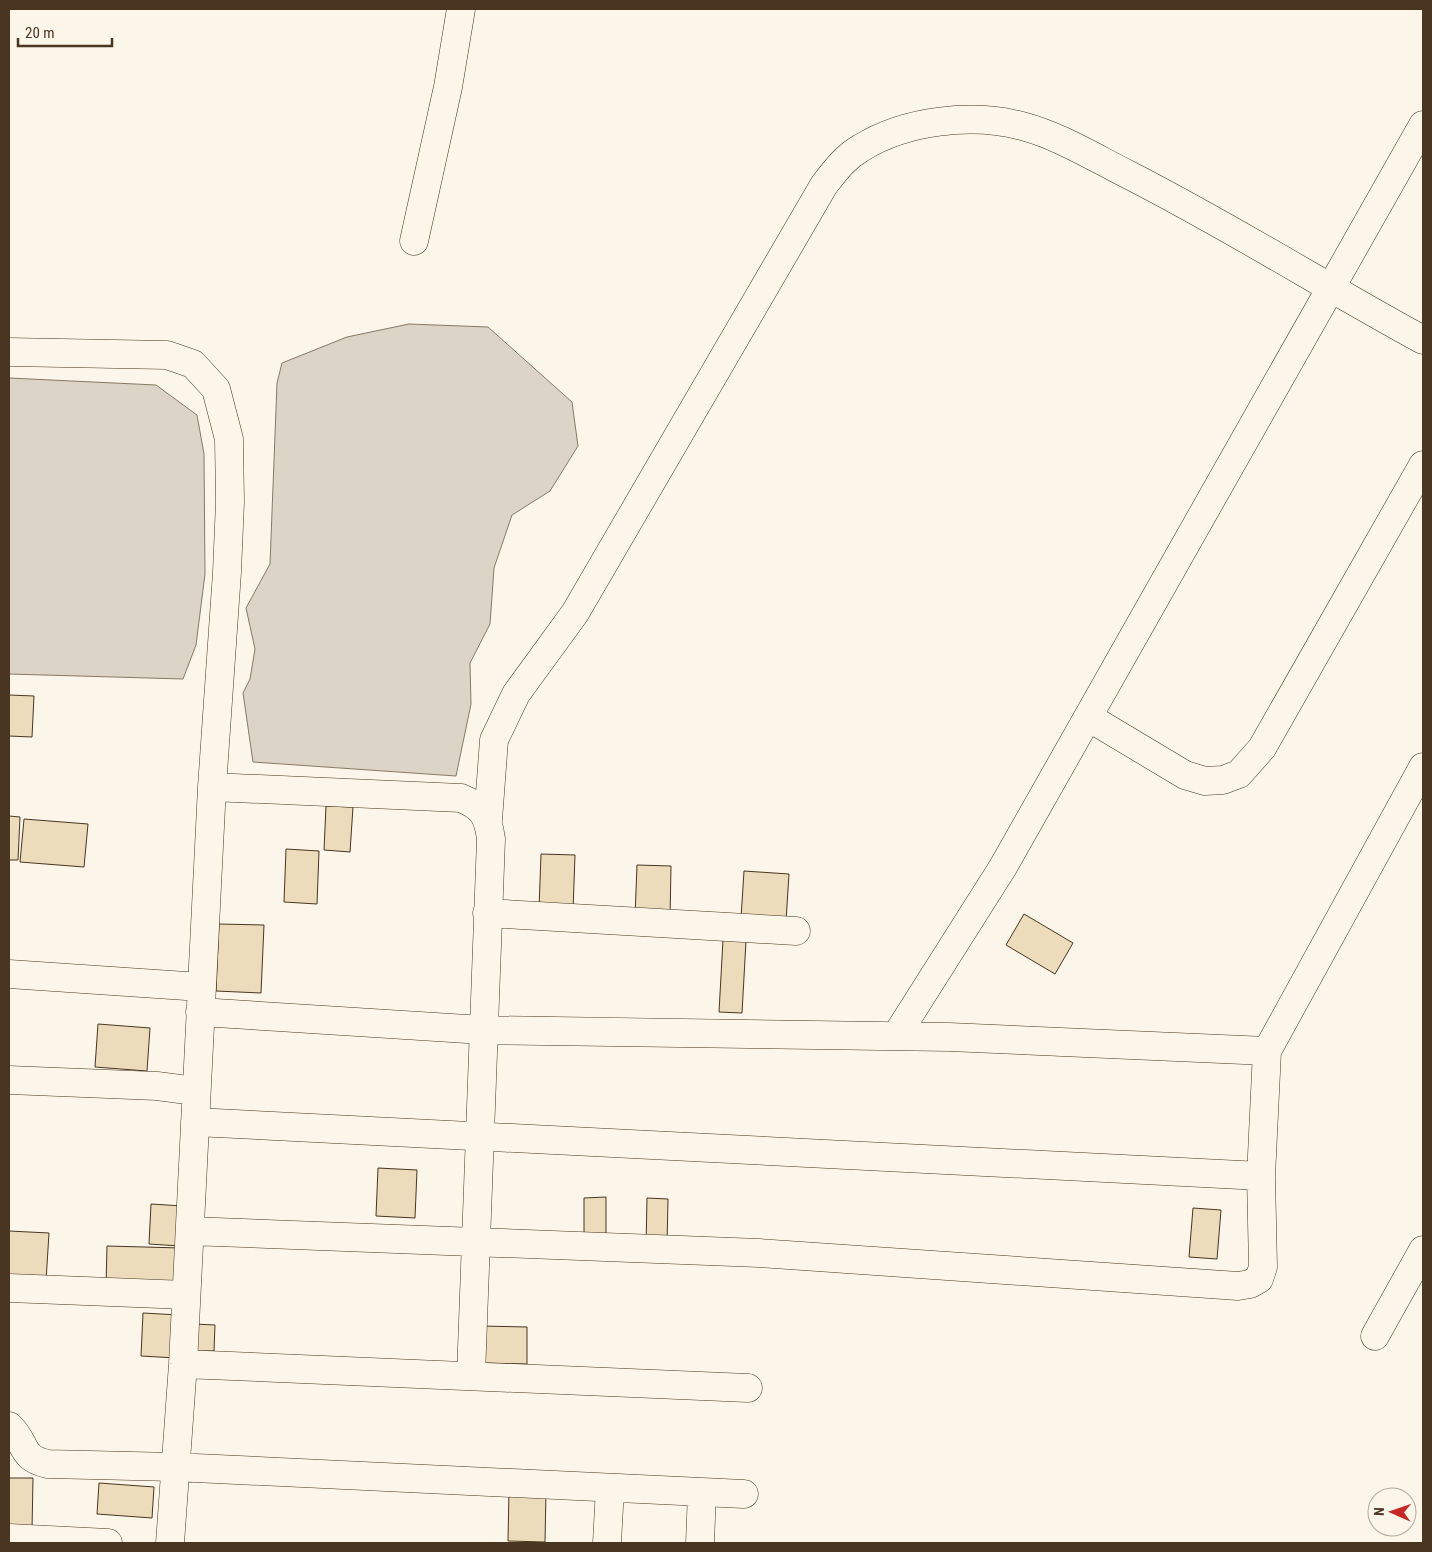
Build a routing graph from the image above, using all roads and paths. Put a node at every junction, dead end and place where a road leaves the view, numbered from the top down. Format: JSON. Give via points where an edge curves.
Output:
{"nodes":[{"id":1,"x":462,"y":9,"type":"edge"},
{"id":2,"x":1423,"y":125,"type":"edge"},
{"id":3,"x":414,"y":241,"type":"dead end"},
{"id":4,"x":1331,"y":290,"type":"junction"},
{"id":5,"x":1423,"y":340,"type":"edge"},
{"id":6,"x":9,"y":352,"type":"edge"},
{"id":7,"x":1423,"y":465,"type":"edge"},
{"id":8,"x":1088,"y":717,"type":"junction"},
{"id":9,"x":1423,"y":767,"type":"edge"},
{"id":10,"x":212,"y":787,"type":"junction"},
{"id":11,"x":488,"y":820,"type":"junction"},
{"id":12,"x":488,"y":913,"type":"junction"},
{"id":13,"x":796,"y":931,"type":"dead end"},
{"id":14,"x":9,"y":974,"type":"edge"},
{"id":15,"x":201,"y":999,"type":"junction"},
{"id":16,"x":483,"y":1030,"type":"junction"},
{"id":17,"x":896,"y":1036,"type":"junction"},
{"id":18,"x":1267,"y":1051,"type":"junction"},
{"id":19,"x":9,"y":1080,"type":"edge"},
{"id":20,"x":195,"y":1091,"type":"junction"},
{"id":21,"x":195,"y":1122,"type":"junction"},
{"id":22,"x":481,"y":1137,"type":"junction"},
{"id":23,"x":1261,"y":1176,"type":"junction"},
{"id":24,"x":190,"y":1231,"type":"junction"},
{"id":25,"x":477,"y":1241,"type":"junction"},
{"id":26,"x":1423,"y":1250,"type":"edge"},
{"id":27,"x":9,"y":1288,"type":"edge"},
{"id":28,"x":186,"y":1295,"type":"junction"},
{"id":29,"x":1375,"y":1336,"type":"dead end"},
{"id":30,"x":183,"y":1364,"type":"junction"},
{"id":31,"x":471,"y":1375,"type":"junction"},
{"id":32,"x":748,"y":1388,"type":"dead end"},
{"id":33,"x":9,"y":1426,"type":"edge"},
{"id":34,"x":174,"y":1467,"type":"junction"},
{"id":35,"x":610,"y":1488,"type":"junction"},
{"id":36,"x":702,"y":1492,"type":"junction"},
{"id":37,"x":744,"y":1494,"type":"dead end"},
{"id":38,"x":9,"y":1538,"type":"edge"},
{"id":39,"x":108,"y":1543,"type":"edge"},
{"id":40,"x":170,"y":1543,"type":"edge"},
{"id":41,"x":606,"y":1543,"type":"edge"},
{"id":42,"x":700,"y":1543,"type":"edge"}],
"edges":[{"from":1,"to":3,"type":"street"},
{"from":2,"to":4,"type":"street"},
{"from":4,"to":5,"type":"street"},
{"from":4,"to":8,"type":"street"},
{"from":4,"to":11,"type":"street","via":[[1202,213],[1054,138],[1022,126],[992,122],[937,122],[900,131],[861,147],[843,161],[824,185],[575,613],[516,694],[494,740]]},
{"from":6,"to":10,"type":"street","via":[[167,354],[193,364],[216,389],[229,439],[230,502]]},
{"from":7,"to":8,"type":"street","via":[[1262,748],[1238,774],[1223,780],[1205,781],[1185,775]]},
{"from":8,"to":17,"type":"street","via":[[1003,867]]},
{"from":9,"to":18,"type":"street"},
{"from":10,"to":11,"type":"street","via":[[461,798],[476,804]]},
{"from":10,"to":15,"type":"street"},
{"from":11,"to":12,"type":"street","via":[[491,839]]},
{"from":12,"to":13,"type":"street"},
{"from":12,"to":16,"type":"street"},
{"from":14,"to":15,"type":"street"},
{"from":15,"to":16,"type":"street"},
{"from":15,"to":20,"type":"street"},
{"from":16,"to":17,"type":"street"},
{"from":16,"to":22,"type":"street"},
{"from":17,"to":18,"type":"street"},
{"from":18,"to":23,"type":"street"},
{"from":19,"to":20,"type":"street","via":[[157,1086]]},
{"from":20,"to":21,"type":"street"},
{"from":21,"to":22,"type":"street"},
{"from":21,"to":24,"type":"street"},
{"from":22,"to":23,"type":"street"},
{"from":22,"to":25,"type":"street"},
{"from":23,"to":25,"type":"street","via":[[1263,1267],[1259,1279],[1238,1286],[759,1253]]},
{"from":24,"to":25,"type":"street"},
{"from":24,"to":28,"type":"street"},
{"from":25,"to":31,"type":"street"},
{"from":26,"to":29,"type":"street"},
{"from":27,"to":28,"type":"street"},
{"from":28,"to":30,"type":"street"},
{"from":30,"to":31,"type":"street"},
{"from":30,"to":34,"type":"street"},
{"from":31,"to":32,"type":"street"},
{"from":33,"to":34,"type":"street","via":[[34,1461]]},
{"from":34,"to":35,"type":"street"},
{"from":34,"to":40,"type":"street"},
{"from":35,"to":36,"type":"street"},
{"from":35,"to":41,"type":"street"},
{"from":36,"to":37,"type":"street"},
{"from":36,"to":42,"type":"street"},
{"from":38,"to":39,"type":"street"}]}
